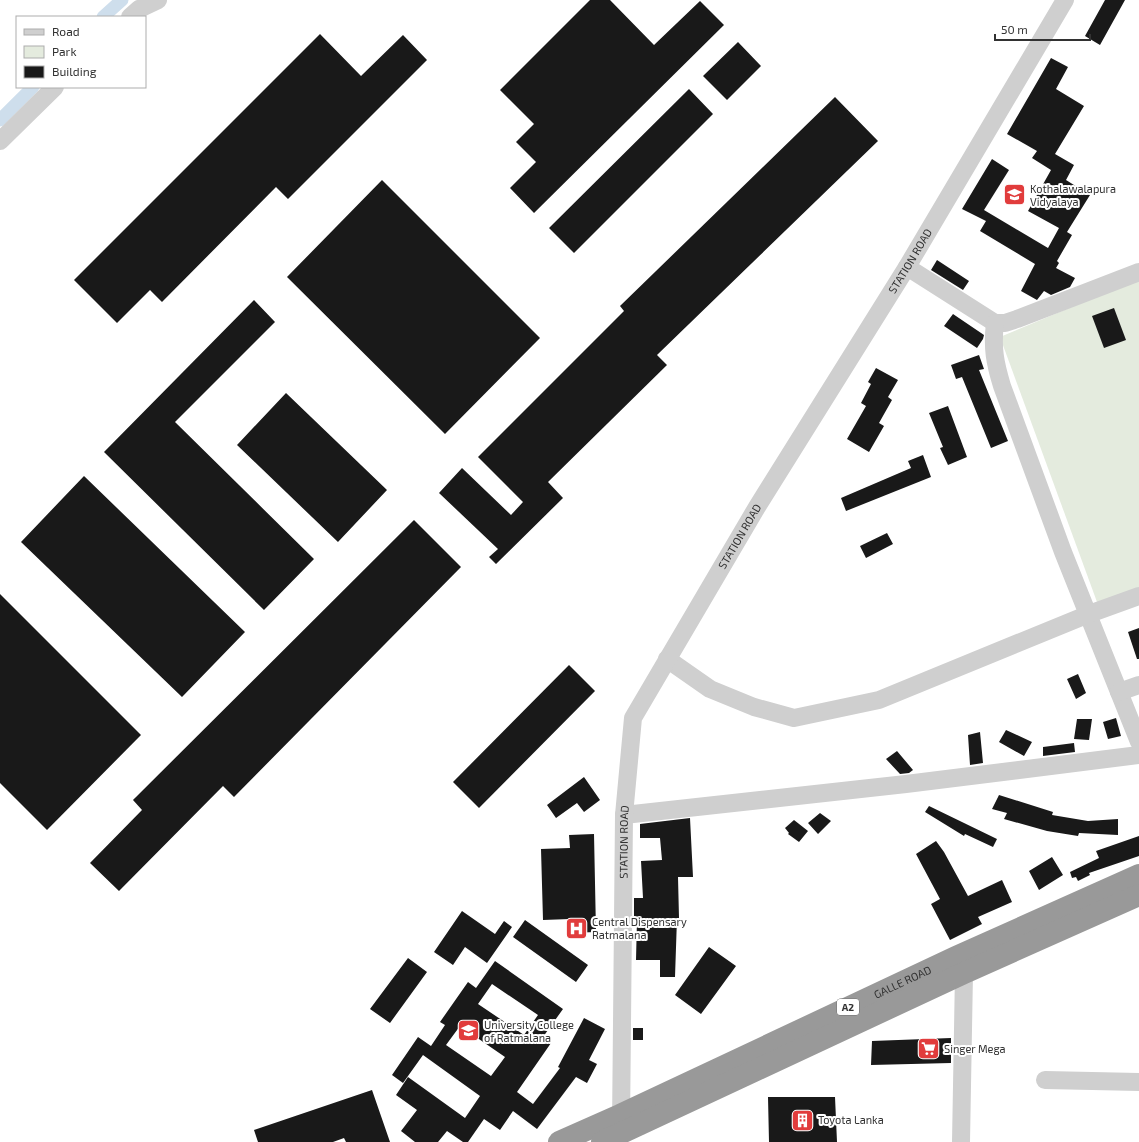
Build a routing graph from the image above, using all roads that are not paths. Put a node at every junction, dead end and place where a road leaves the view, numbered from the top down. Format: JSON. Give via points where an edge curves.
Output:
{"nodes":[{"id":1,"x":158,"y":0,"type":"edge"},
{"id":2,"x":1065,"y":0,"type":"edge"},
{"id":3,"x":135,"y":9,"type":"edge"},
{"id":4,"x":54,"y":88,"type":"edge"},
{"id":5,"x":0,"y":141,"type":"edge"},
{"id":6,"x":907,"y":267,"type":"junction"},
{"id":7,"x":1139,"y":272,"type":"edge"},
{"id":8,"x":995,"y":323,"type":"junction"},
{"id":9,"x":1139,"y":596,"type":"edge"},
{"id":10,"x":1089,"y":614,"type":"junction"},
{"id":11,"x":667,"y":659,"type":"junction"},
{"id":12,"x":1139,"y":685,"type":"edge"},
{"id":13,"x":1119,"y":692,"type":"junction"},
{"id":14,"x":1139,"y":742,"type":"edge"},
{"id":15,"x":1139,"y":755,"type":"edge"},
{"id":16,"x":624,"y":815,"type":"junction"},
{"id":17,"x":1139,"y":875,"type":"edge"},
{"id":18,"x":1139,"y":895,"type":"edge"},
{"id":19,"x":964,"y":973,"type":"junction"},
{"id":20,"x":1045,"y":1080,"type":"dead end"},
{"id":21,"x":1139,"y":1082,"type":"edge"},
{"id":22,"x":621,"y":1130,"type":"edge"},
{"id":23,"x":559,"y":1142,"type":"edge"},
{"id":24,"x":602,"y":1142,"type":"edge"},
{"id":25,"x":961,"y":1142,"type":"edge"}],
"edges":[{"from":1,"to":3,"type":"street"},
{"from":2,"to":6,"type":"street","name":"STATION ROAD"},
{"from":4,"to":5,"type":"street"},
{"from":6,"to":8,"type":"street"},
{"from":6,"to":11,"type":"street","name":"STATION ROAD","via":[[757,507]]},
{"from":7,"to":8,"type":"street","via":[[1024,317],[1005,323]]},
{"from":8,"to":10,"type":"street","via":[[994,359],[1002,386]]},
{"from":9,"to":10,"type":"street"},
{"from":10,"to":11,"type":"street","via":[[879,700],[794,718],[754,707],[710,689]]},
{"from":10,"to":13,"type":"street"},
{"from":11,"to":16,"type":"street","name":"STATION ROAD","via":[[633,718]]},
{"from":12,"to":13,"type":"street"},
{"from":13,"to":14,"type":"street"},
{"from":15,"to":16,"type":"street"},
{"from":16,"to":22,"type":"street","name":"STATION ROAD"},
{"from":17,"to":22,"type":"highway","name":"GALLE ROAD","number":"A2","via":[[848,1007]]},
{"from":18,"to":19,"type":"highway","name":"GALLE ROAD","number":"A2"},
{"from":19,"to":22,"type":"highway","name":"GALLE ROAD","number":"A2"},
{"from":19,"to":25,"type":"street"},
{"from":20,"to":21,"type":"street"},
{"from":22,"to":23,"type":"highway","name":"GALLE ROAD","number":"A2"},
{"from":22,"to":24,"type":"highway","name":"GALLE ROAD","number":"A2"}]}
